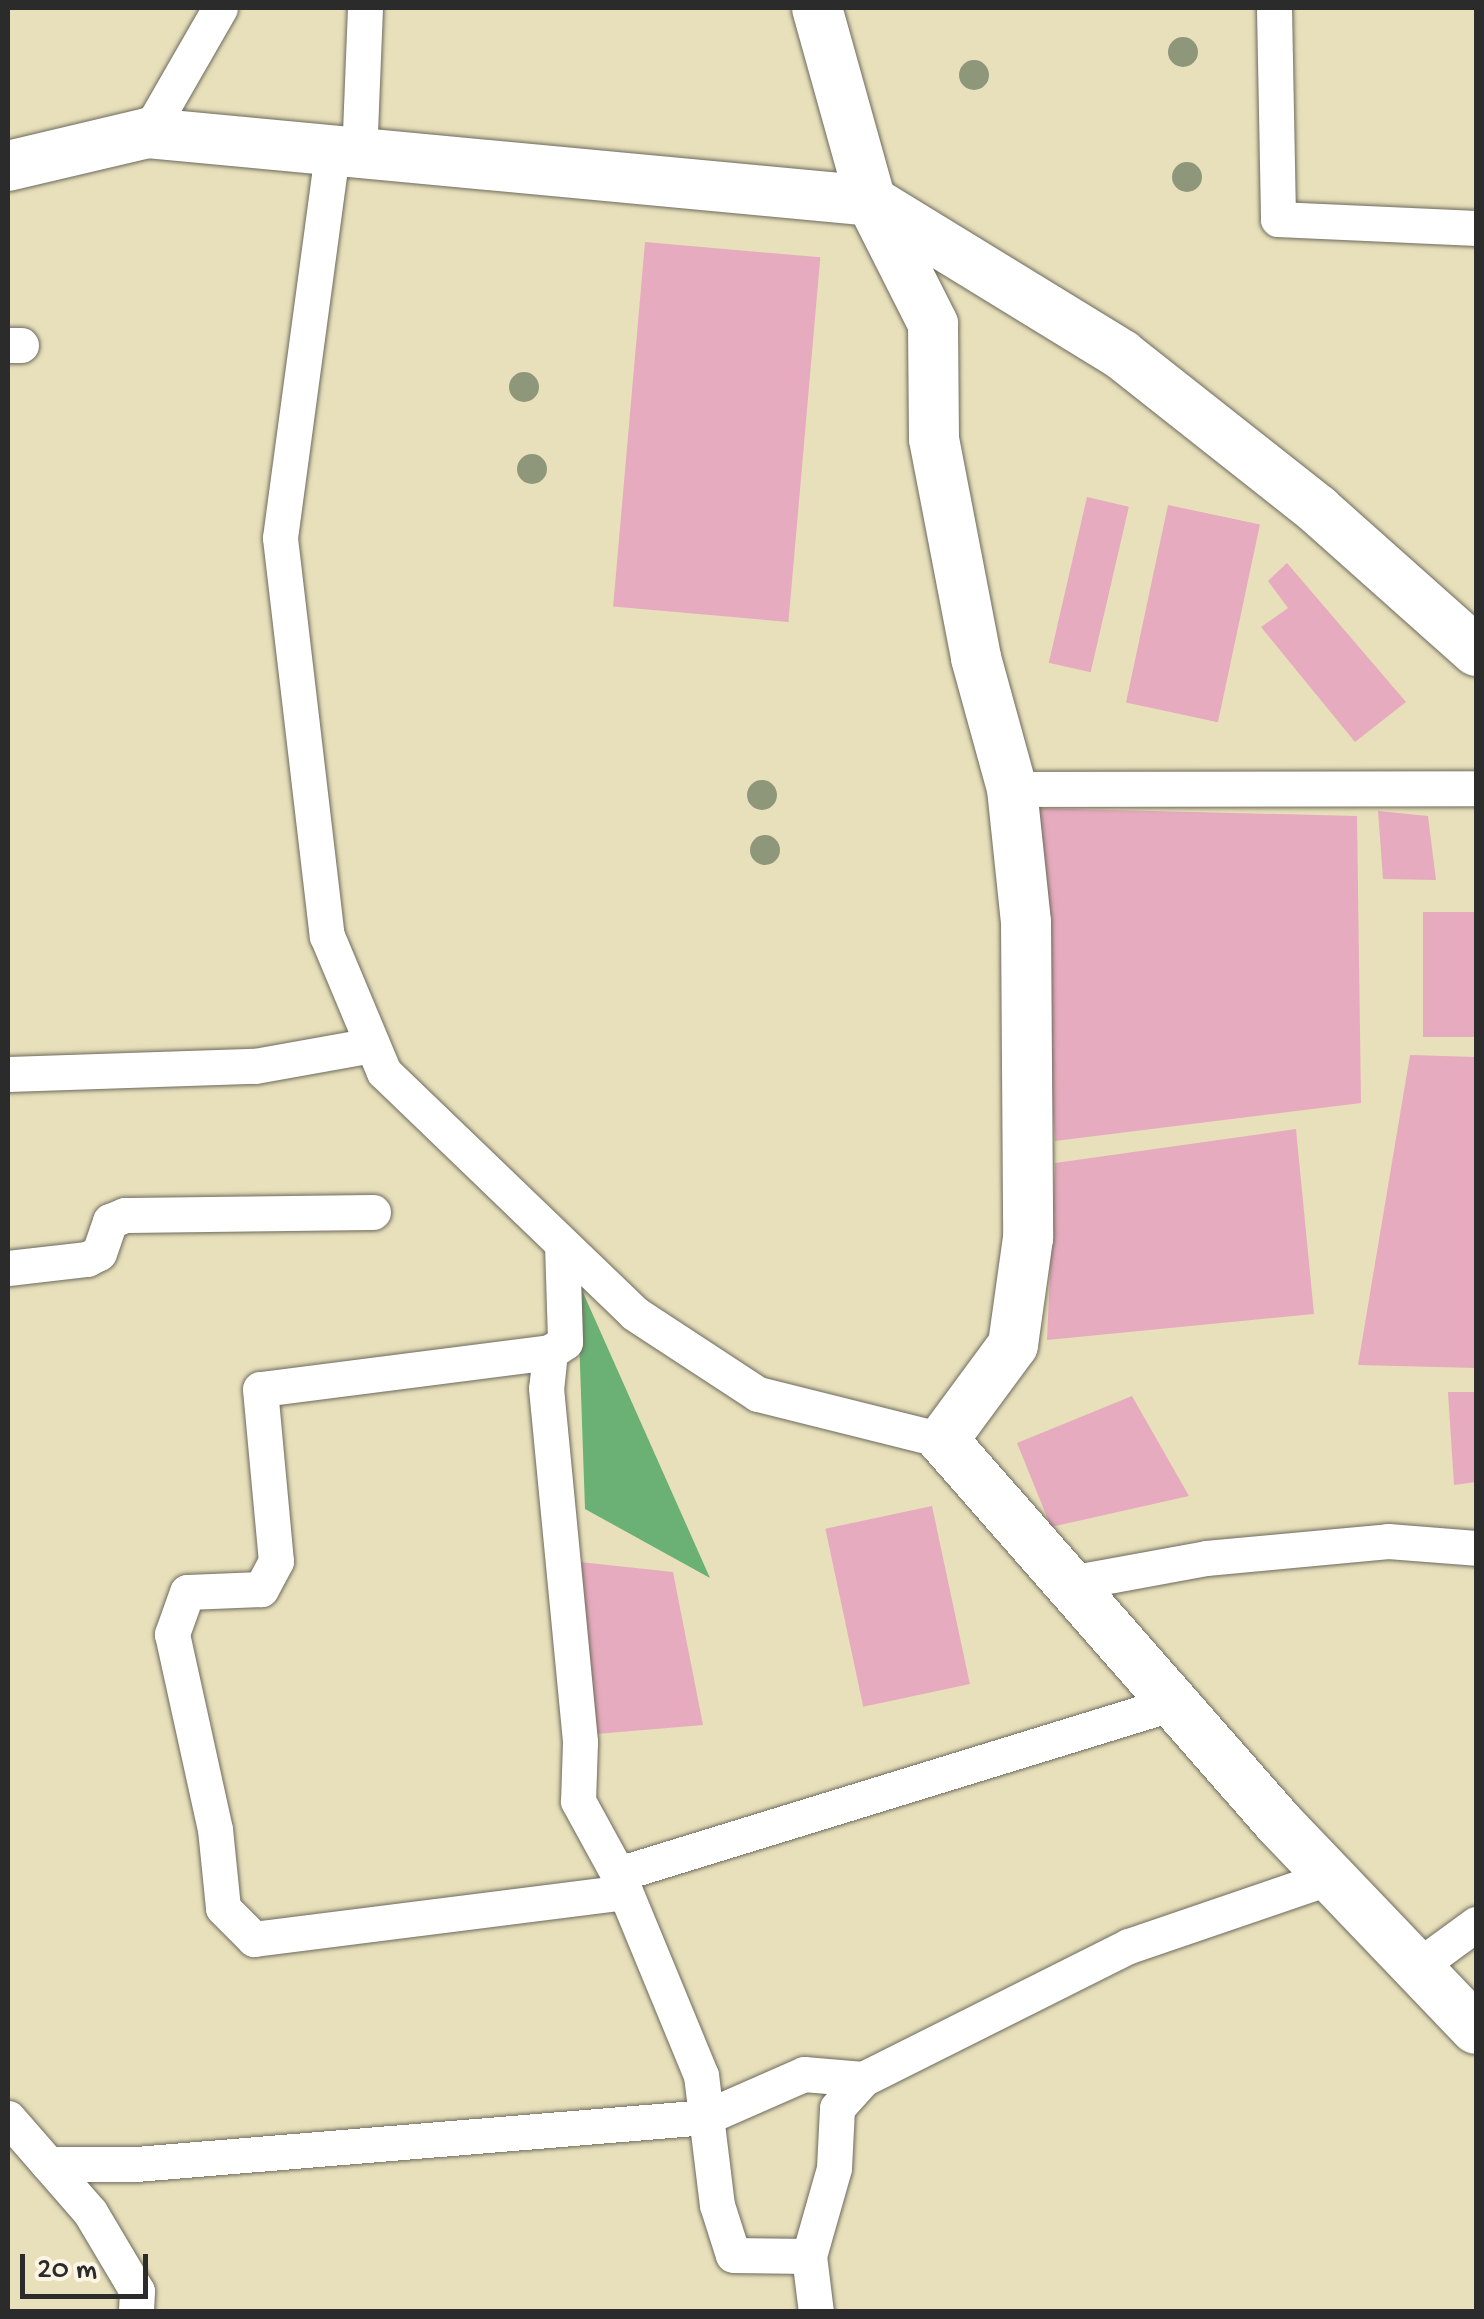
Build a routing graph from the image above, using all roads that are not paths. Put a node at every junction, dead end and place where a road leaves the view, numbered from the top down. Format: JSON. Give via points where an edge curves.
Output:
{"nodes":[{"id":1,"x":220,"y":8,"type":"edge"},
{"id":2,"x":365,"y":8,"type":"edge"},
{"id":3,"x":817,"y":8,"type":"edge"},
{"id":4,"x":1274,"y":8,"type":"edge"},
{"id":5,"x":148,"y":133,"type":"junction"},
{"id":6,"x":345,"y":155,"type":"junction"},
{"id":7,"x":8,"y":166,"type":"edge"},
{"id":8,"x":871,"y":200,"type":"junction"},
{"id":9,"x":1476,"y":228,"type":"edge"},
{"id":10,"x":1476,"y":651,"type":"edge"},
{"id":11,"x":1476,"y":788,"type":"edge"},
{"id":12,"x":1012,"y":789,"type":"junction"},
{"id":13,"x":372,"y":1044,"type":"junction"},
{"id":14,"x":8,"y":1074,"type":"edge"},
{"id":15,"x":373,"y":1212,"type":"dead end"},
{"id":16,"x":562,"y":1244,"type":"junction"},
{"id":17,"x":8,"y":1268,"type":"edge"},
{"id":18,"x":550,"y":1352,"type":"junction"},
{"id":19,"x":943,"y":1440,"type":"junction"},
{"id":20,"x":1476,"y":1548,"type":"edge"},
{"id":21,"x":1070,"y":1582,"type":"junction"},
{"id":22,"x":1174,"y":1703,"type":"junction"},
{"id":23,"x":1330,"y":1876,"type":"junction"},
{"id":24,"x":622,"y":1883,"type":"junction"},
{"id":25,"x":1476,"y":1924,"type":"edge"},
{"id":26,"x":1417,"y":1967,"type":"junction"},
{"id":27,"x":1476,"y":2029,"type":"edge"},
{"id":28,"x":863,"y":2080,"type":"junction"},
{"id":29,"x":706,"y":2117,"type":"junction"},
{"id":30,"x":8,"y":2118,"type":"edge"},
{"id":31,"x":48,"y":2164,"type":"junction"},
{"id":32,"x":809,"y":2256,"type":"junction"},
{"id":33,"x":136,"y":2312,"type":"edge"},
{"id":34,"x":816,"y":2312,"type":"edge"}],
"edges":[{"from":1,"to":5,"type":"street"},
{"from":2,"to":6,"type":"street"},
{"from":3,"to":8,"type":"street"},
{"from":4,"to":9,"type":"street","via":[[1278,219]]},
{"from":5,"to":6,"type":"street"},
{"from":5,"to":7,"type":"street"},
{"from":6,"to":8,"type":"street"},
{"from":6,"to":13,"type":"street","via":[[280,538],[327,936]]},
{"from":8,"to":10,"type":"street","via":[[1122,354],[1318,510]]},
{"from":8,"to":12,"type":"street","via":[[933,324],[934,439],[976,658]]},
{"from":11,"to":12,"type":"street"},
{"from":12,"to":19,"type":"street","via":[[1026,922],[1028,1238],[1013,1345]]},
{"from":13,"to":14,"type":"street","via":[[255,1066]]},
{"from":13,"to":16,"type":"street","via":[[384,1072]]},
{"from":15,"to":17,"type":"street","via":[[125,1215],[110,1221],[99,1252],[88,1259]]},
{"from":16,"to":18,"type":"street","via":[[565,1342]]},
{"from":16,"to":19,"type":"street","via":[[634,1313],[758,1394]]},
{"from":18,"to":24,"type":"street","via":[[546,1388],[580,1742],[578,1801]]},
{"from":18,"to":24,"type":"street","via":[[260,1388],[276,1561],[261,1589],[187,1592],[172,1634],[216,1829],[223,1908],[254,1939]]},
{"from":19,"to":21,"type":"street"},
{"from":20,"to":21,"type":"street","via":[[1388,1540],[1206,1558]]},
{"from":21,"to":22,"type":"street"},
{"from":22,"to":23,"type":"street"},
{"from":22,"to":24,"type":"street"},
{"from":23,"to":26,"type":"street"},
{"from":23,"to":28,"type":"street","via":[[1129,1946]]},
{"from":24,"to":29,"type":"street","via":[[701,2075]]},
{"from":25,"to":26,"type":"street"},
{"from":26,"to":27,"type":"street"},
{"from":28,"to":29,"type":"street","via":[[804,2074]]},
{"from":28,"to":32,"type":"street","via":[[837,2108],[834,2168]]},
{"from":29,"to":31,"type":"street","via":[[136,2164]]},
{"from":29,"to":32,"type":"street","via":[[717,2206],[732,2255]]},
{"from":30,"to":31,"type":"street"},
{"from":31,"to":33,"type":"street","via":[[90,2212],[136,2291]]},
{"from":32,"to":34,"type":"street"}]}
